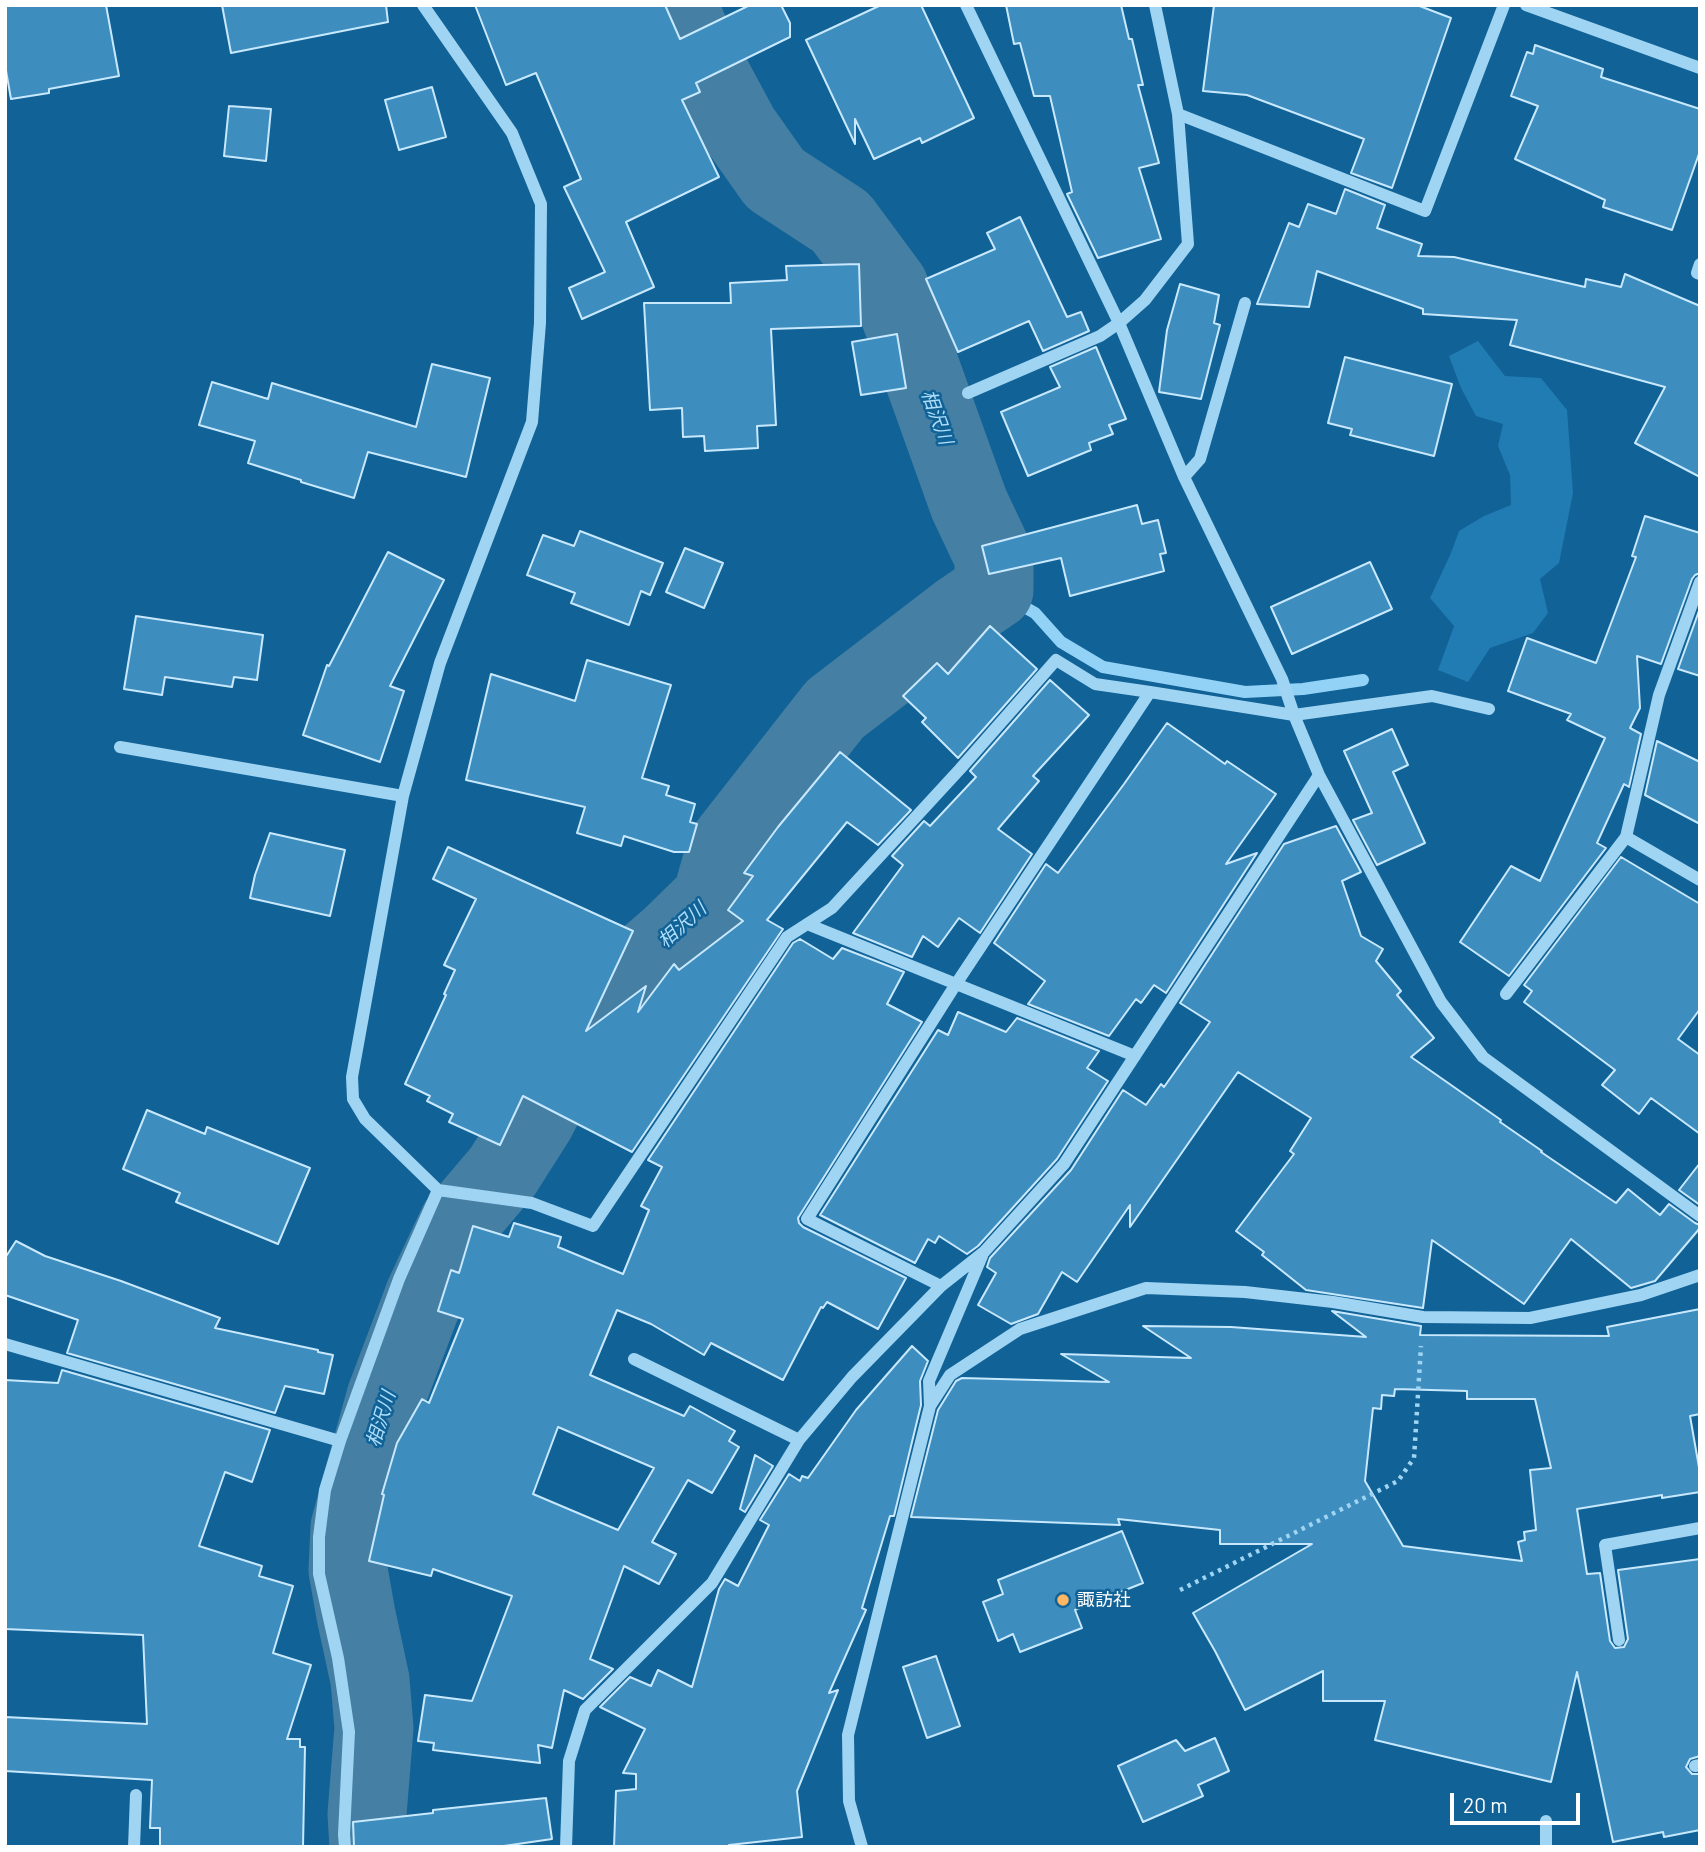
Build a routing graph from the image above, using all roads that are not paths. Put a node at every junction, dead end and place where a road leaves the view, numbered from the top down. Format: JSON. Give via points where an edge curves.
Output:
{"nodes":[{"id":1,"x":423,"y":5,"type":"edge"},
{"id":2,"x":966,"y":5,"type":"edge"},
{"id":3,"x":1155,"y":5,"type":"edge"},
{"id":4,"x":1504,"y":5,"type":"edge"},
{"id":5,"x":1526,"y":5,"type":"edge"},
{"id":6,"x":1700,"y":68,"type":"edge"},
{"id":7,"x":1178,"y":114,"type":"junction"},
{"id":8,"x":1700,"y":264,"type":"edge"},
{"id":9,"x":1700,"y":274,"type":"edge"},
{"id":10,"x":1244,"y":303,"type":"dead end"},
{"id":11,"x":1119,"y":323,"type":"junction"},
{"id":12,"x":968,"y":393,"type":"dead end"},
{"id":13,"x":1184,"y":477,"type":"junction"},
{"id":14,"x":1700,"y":582,"type":"edge"},
{"id":15,"x":1150,"y":692,"type":"junction"},
{"id":16,"x":1489,"y":709,"type":"dead end"},
{"id":17,"x":1294,"y":715,"type":"junction"},
{"id":18,"x":120,"y":747,"type":"dead end"},
{"id":19,"x":1319,"y":775,"type":"junction"},
{"id":20,"x":403,"y":796,"type":"junction"},
{"id":21,"x":1626,"y":838,"type":"junction"},
{"id":22,"x":1700,"y":880,"type":"edge"},
{"id":23,"x":807,"y":923,"type":"junction"},
{"id":24,"x":957,"y":984,"type":"junction"},
{"id":25,"x":1507,"y":994,"type":"dead end"},
{"id":26,"x":1135,"y":1056,"type":"junction"},
{"id":27,"x":438,"y":1190,"type":"junction"},
{"id":28,"x":1700,"y":1216,"type":"edge"},
{"id":29,"x":984,"y":1252,"type":"junction"},
{"id":30,"x":1700,"y":1275,"type":"edge"},
{"id":31,"x":941,"y":1286,"type":"junction"},
{"id":32,"x":5,"y":1344,"type":"edge"},
{"id":33,"x":634,"y":1360,"type":"dead end"},
{"id":34,"x":930,"y":1406,"type":"junction"},
{"id":35,"x":799,"y":1440,"type":"junction"},
{"id":36,"x":340,"y":1441,"type":"junction"},
{"id":37,"x":1700,"y":1528,"type":"edge"},
{"id":38,"x":1619,"y":1640,"type":"dead end"},
{"id":39,"x":136,"y":1796,"type":"dead end"},
{"id":40,"x":1546,"y":1821,"type":"dead end"},
{"id":41,"x":134,"y":1847,"type":"edge"},
{"id":42,"x":345,"y":1847,"type":"edge"},
{"id":43,"x":566,"y":1847,"type":"edge"},
{"id":44,"x":862,"y":1847,"type":"edge"},
{"id":45,"x":1546,"y":1847,"type":"edge"}],
"edges":[{"from":1,"to":20,"type":"street","via":[[512,133],[541,204],[540,323],[533,422],[440,663]]},
{"from":2,"to":11,"type":"street"},
{"from":3,"to":7,"type":"street"},
{"from":4,"to":7,"type":"street","via":[[1425,211]]},
{"from":5,"to":6,"type":"street"},
{"from":7,"to":11,"type":"street","via":[[1188,244],[1144,300]]},
{"from":8,"to":9,"type":"street"},
{"from":10,"to":13,"type":"street","via":[[1200,459]]},
{"from":11,"to":12,"type":"street","via":[[1100,336]]},
{"from":11,"to":13,"type":"street"},
{"from":13,"to":17,"type":"street","via":[[1282,679]]},
{"from":14,"to":21,"type":"street","via":[[1659,695]]},
{"from":15,"to":17,"type":"street"},
{"from":15,"to":23,"type":"street","via":[[1096,684],[1056,660],[832,908]]},
{"from":15,"to":24,"type":"street"},
{"from":16,"to":17,"type":"street","via":[[1432,696]]},
{"from":17,"to":19,"type":"street"},
{"from":18,"to":20,"type":"street"},
{"from":19,"to":26,"type":"street"},
{"from":19,"to":28,"type":"street","via":[[1441,1002],[1483,1057]]},
{"from":20,"to":27,"type":"street","via":[[352,1077],[353,1099],[365,1119]]},
{"from":21,"to":22,"type":"street"},
{"from":21,"to":25,"type":"street"},
{"from":23,"to":24,"type":"street"},
{"from":23,"to":27,"type":"street","via":[[787,937],[593,1226],[532,1203]]},
{"from":24,"to":26,"type":"street"},
{"from":24,"to":31,"type":"street","via":[[807,1219]]},
{"from":26,"to":29,"type":"street","via":[[1063,1164]]},
{"from":27,"to":36,"type":"street","via":[[399,1279]]},
{"from":29,"to":31,"type":"street"},
{"from":29,"to":34,"type":"street","via":[[929,1381]]},
{"from":30,"to":34,"type":"street","via":[[1641,1295],[1530,1318],[1423,1317],[1244,1292],[1146,1288],[1020,1329],[950,1375]]},
{"from":31,"to":35,"type":"street","via":[[852,1377]]},
{"from":32,"to":36,"type":"street"},
{"from":33,"to":35,"type":"street"},
{"from":34,"to":44,"type":"street","via":[[848,1735],[849,1801]]},
{"from":35,"to":43,"type":"street","via":[[712,1583],[584,1710],[569,1761]]},
{"from":36,"to":42,"type":"street","via":[[326,1490],[319,1574],[349,1732]]},
{"from":37,"to":38,"type":"street","via":[[1605,1545]]},
{"from":39,"to":41,"type":"street"},
{"from":40,"to":45,"type":"street"}]}
